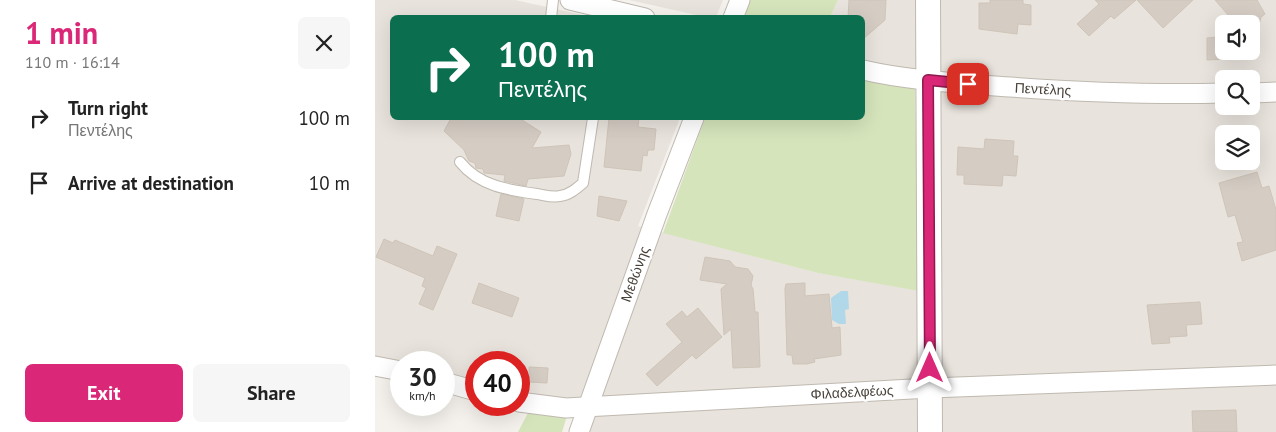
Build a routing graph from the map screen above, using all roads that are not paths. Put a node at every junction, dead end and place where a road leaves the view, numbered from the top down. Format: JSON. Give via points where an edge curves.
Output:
{"nodes":[{"id":1,"x":553,"y":0,"type":"edge"},
{"id":2,"x":570,"y":0,"type":"edge"},
{"id":3,"x":740,"y":0,"type":"edge"},
{"id":4,"x":928,"y":0,"type":"edge"},
{"id":5,"x":551,"y":15,"type":"edge"},
{"id":6,"x":632,"y":15,"type":"edge"},
{"id":7,"x":734,"y":15,"type":"edge"},
{"id":8,"x":865,"y":70,"type":"edge"},
{"id":9,"x":928,"y":80,"type":"junction"},
{"id":10,"x":1260,"y":92,"type":"edge"},
{"id":11,"x":1276,"y":92,"type":"edge"},
{"id":12,"x":1215,"y":93,"type":"edge"},
{"id":13,"x":593,"y":120,"type":"edge"},
{"id":14,"x":693,"y":120,"type":"edge"},
{"id":15,"x":460,"y":162,"type":"dead end"},
{"id":16,"x":375,"y":366,"type":"edge"},
{"id":17,"x":390,"y":369,"type":"edge"},
{"id":18,"x":1276,"y":375,"type":"edge"},
{"id":19,"x":930,"y":388,"type":"junction"},
{"id":20,"x":530,"y":403,"type":"edge"},
{"id":21,"x":588,"y":407,"type":"junction"},
{"id":22,"x":579,"y":432,"type":"edge"},
{"id":23,"x":930,"y":432,"type":"edge"}],
"edges":[{"from":1,"to":5,"type":"lane"},
{"from":2,"to":6,"type":"street"},
{"from":3,"to":7,"type":"street"},
{"from":4,"to":9,"type":"street"},
{"from":8,"to":9,"type":"street","name":"Πεντέλης"},
{"from":9,"to":12,"type":"street","name":"Πεντέλης","via":[[1051,90]]},
{"from":9,"to":19,"type":"street"},
{"from":10,"to":11,"type":"street"},
{"from":13,"to":15,"type":"lane","via":[[583,184],[572,193],[559,197],[503,190],[467,170]]},
{"from":14,"to":21,"type":"street","name":"Μεθώνης"},
{"from":16,"to":17,"type":"street"},
{"from":18,"to":19,"type":"street","name":"Φιλαδελφέως"},
{"from":19,"to":21,"type":"street","name":"Φιλαδελφέως"},
{"from":19,"to":23,"type":"street"},
{"from":20,"to":21,"type":"street","name":"Φιλαδελφέως"},
{"from":21,"to":22,"type":"street","name":"Μεθώνης"}]}
